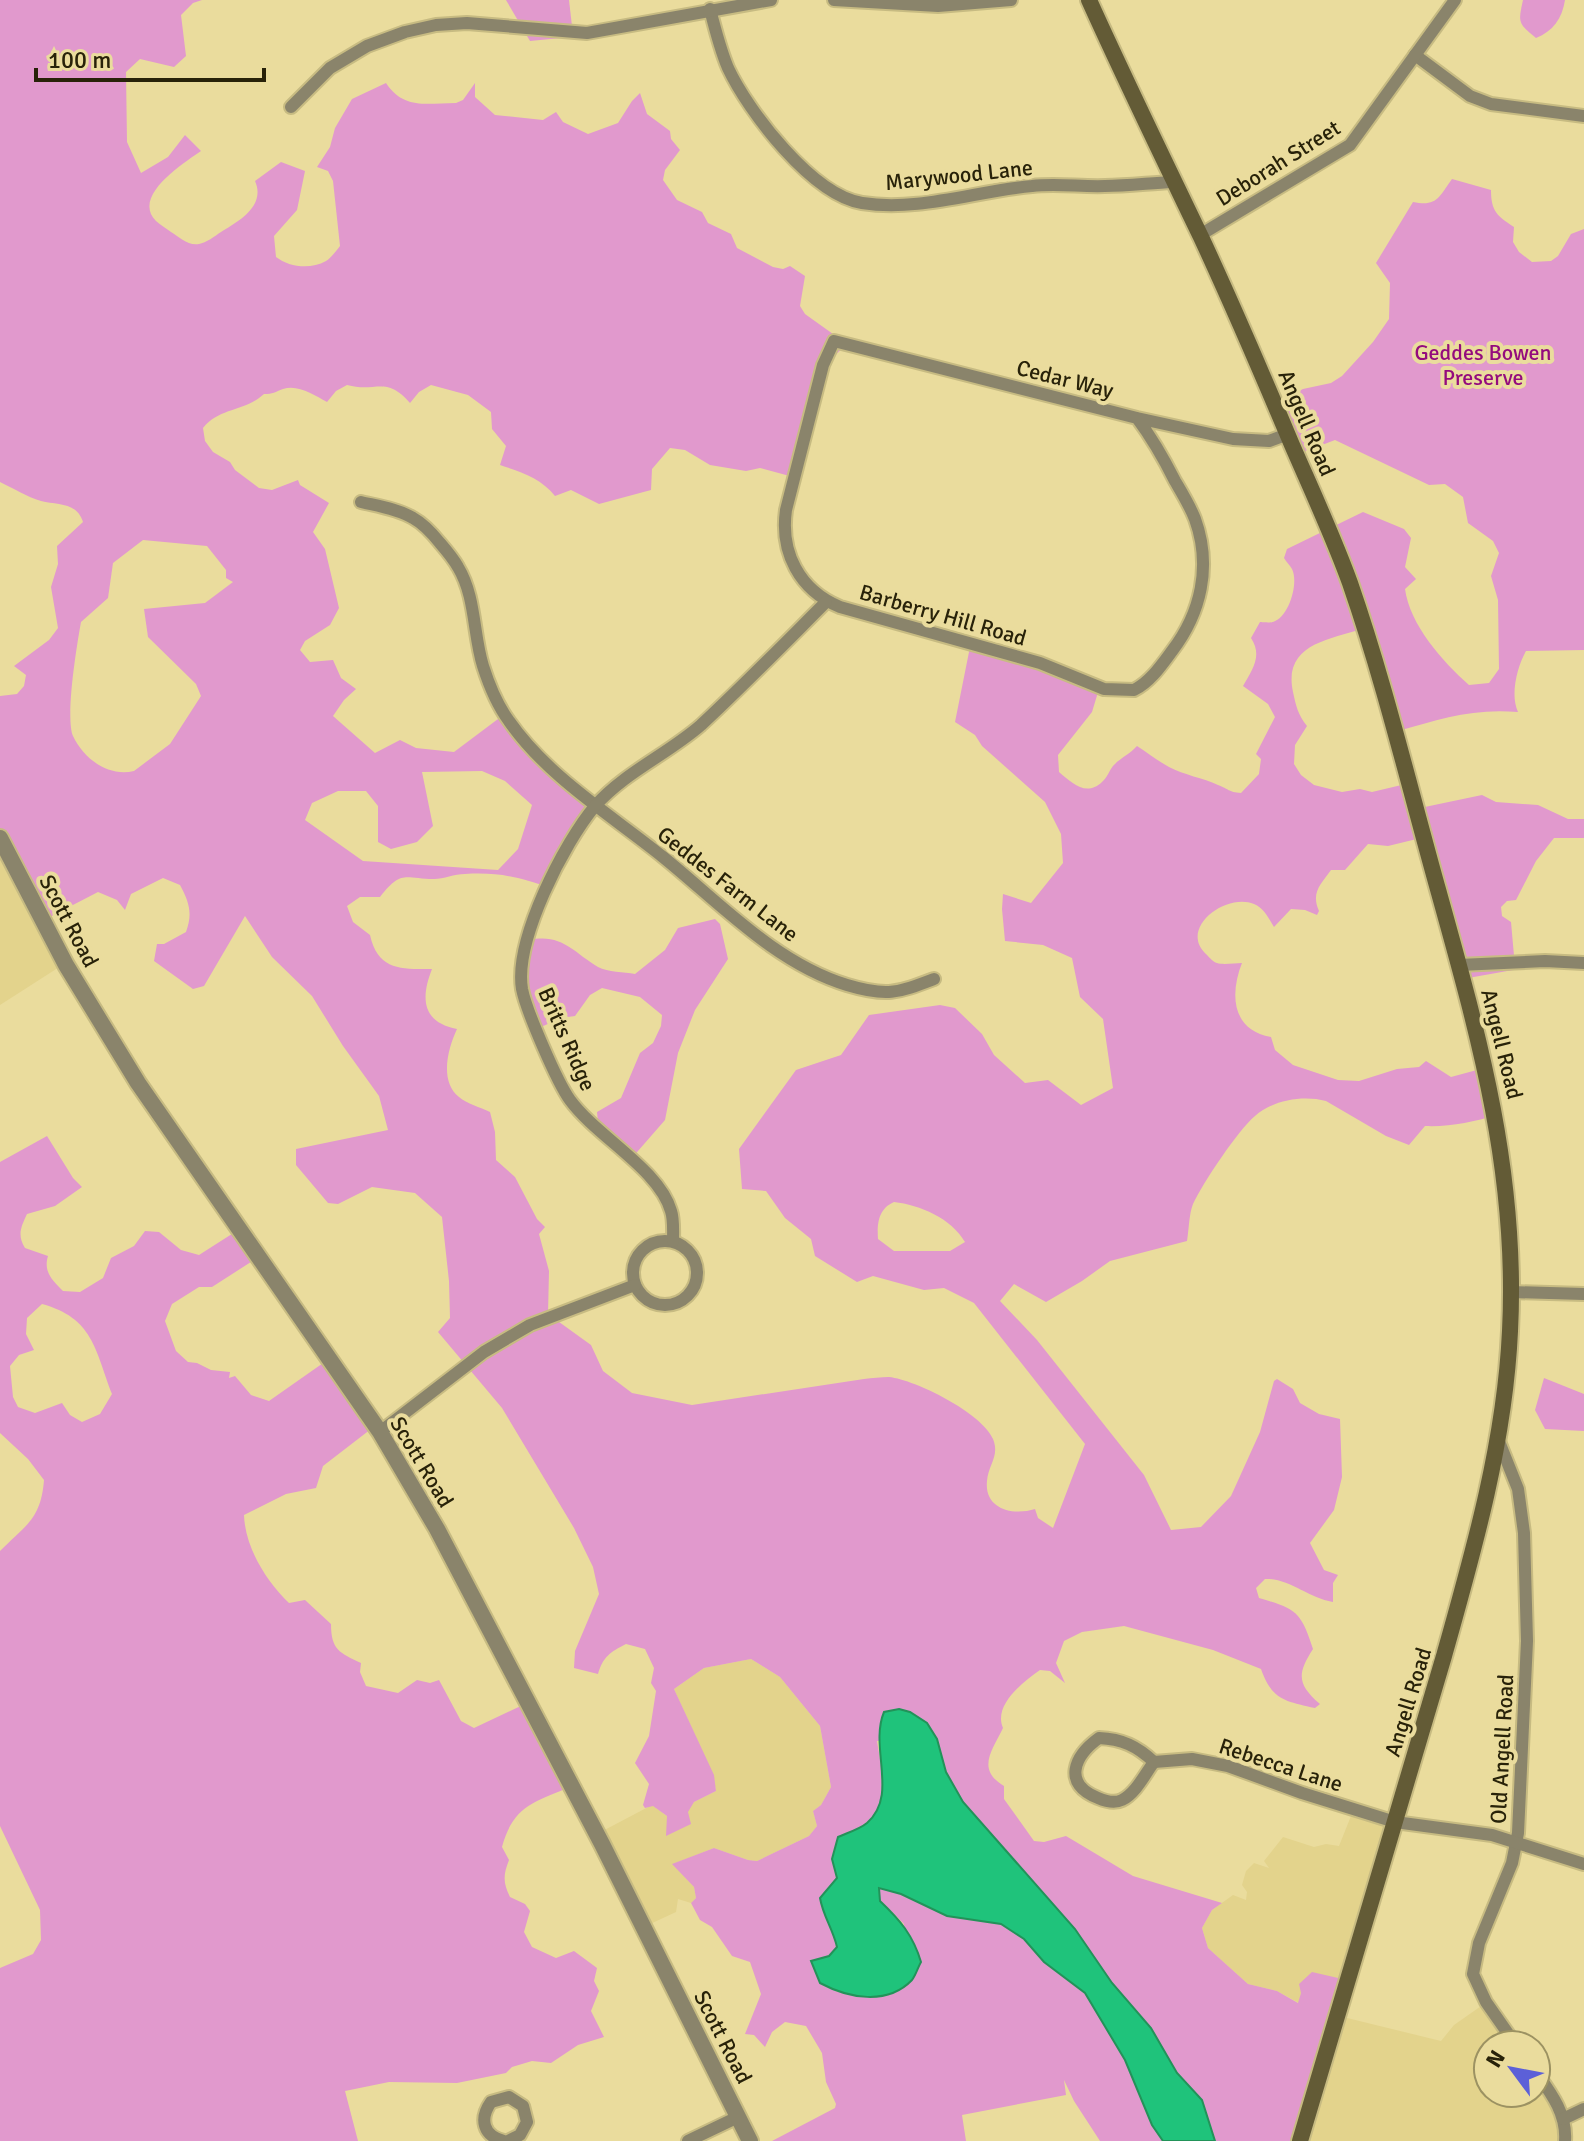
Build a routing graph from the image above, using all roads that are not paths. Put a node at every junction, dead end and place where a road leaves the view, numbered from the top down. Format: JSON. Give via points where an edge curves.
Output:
{"nodes":[{"id":1,"x":771,"y":0,"type":"edge"},
{"id":2,"x":834,"y":0,"type":"edge"},
{"id":3,"x":1011,"y":0,"type":"edge"},
{"id":4,"x":1089,"y":0,"type":"edge"},
{"id":5,"x":1455,"y":0,"type":"edge"},
{"id":6,"x":710,"y":9,"type":"junction"},
{"id":7,"x":1415,"y":55,"type":"junction"},
{"id":8,"x":291,"y":107,"type":"dead end"},
{"id":9,"x":1584,"y":116,"type":"edge"},
{"id":10,"x":1172,"y":182,"type":"junction"},
{"id":11,"x":1200,"y":235,"type":"junction"},
{"id":12,"x":834,"y":341,"type":"joint"},
{"id":13,"x":1137,"y":418,"type":"junction"},
{"id":14,"x":1288,"y":434,"type":"junction"},
{"id":15,"x":361,"y":502,"type":"dead end"},
{"id":16,"x":826,"y":602,"type":"junction"},
{"id":17,"x":596,"y":806,"type":"junction"},
{"id":18,"x":0,"y":838,"type":"edge"},
{"id":19,"x":1584,"y":963,"type":"edge"},
{"id":20,"x":1459,"y":965,"type":"junction"},
{"id":21,"x":934,"y":979,"type":"dead end"},
{"id":22,"x":673,"y":1241,"type":"junction"},
{"id":23,"x":635,"y":1285,"type":"junction"},
{"id":24,"x":1511,"y":1292,"type":"junction"},
{"id":25,"x":1584,"y":1294,"type":"edge"},
{"id":26,"x":380,"y":1432,"type":"junction"},
{"id":27,"x":1498,"y":1439,"type":"junction"},
{"id":28,"x":1154,"y":1762,"type":"junction"},
{"id":29,"x":1395,"y":1822,"type":"junction"},
{"id":30,"x":1516,"y":1844,"type":"junction"},
{"id":31,"x":1584,"y":1864,"type":"edge"},
{"id":32,"x":1505,"y":2029,"type":"edge"},
{"id":33,"x":1552,"y":2096,"type":"edge"},
{"id":34,"x":1584,"y":2109,"type":"edge"},
{"id":35,"x":738,"y":2117,"type":"junction"},
{"id":36,"x":1563,"y":2119,"type":"junction"},
{"id":37,"x":688,"y":2141,"type":"edge"},
{"id":38,"x":750,"y":2141,"type":"edge"},
{"id":39,"x":1300,"y":2141,"type":"edge"},
{"id":40,"x":1565,"y":2141,"type":"edge"}],
"edges":[{"from":1,"to":6,"type":"street"},
{"from":2,"to":3,"type":"street","via":[[938,6]]},
{"from":4,"to":10,"type":"main road","name":"Angell Road"},
{"from":5,"to":7,"type":"street","name":"Deborah Street"},
{"from":6,"to":8,"type":"street","via":[[587,33],[467,23],[405,32],[330,68]]},
{"from":6,"to":10,"type":"street","name":"Marywood Lane","via":[[728,69],[762,123],[782,148],[842,197],[861,203],[904,203],[1032,186]]},
{"from":7,"to":9,"type":"street","via":[[1470,96],[1491,104]]},
{"from":7,"to":11,"type":"street","name":"Deborah Street","via":[[1350,145]]},
{"from":10,"to":11,"type":"main road","name":"Angell Road"},
{"from":11,"to":14,"type":"main road","name":"Angell Road"},
{"from":12,"to":13,"type":"street","name":"Cedar Way"},
{"from":12,"to":16,"type":"street","name":"Barberry Hill Road","via":[[823,365],[783,532],[796,569]]},
{"from":13,"to":14,"type":"street","name":"Cedar Way","via":[[1233,439],[1269,441]]},
{"from":13,"to":16,"type":"street","name":"Barberry Hill Road","via":[[1195,518],[1202,588],[1185,635],[1151,678],[1134,690],[1104,689],[1040,663]]},
{"from":14,"to":20,"type":"main road","name":"Angell Road","via":[[1349,580]]},
{"from":15,"to":17,"type":"street","name":"Geddes Farm Lane","via":[[415,519],[443,547],[459,568],[483,665],[506,717],[546,763]]},
{"from":16,"to":17,"type":"street","name":"Britts Ridge","via":[[698,727]]},
{"from":17,"to":21,"type":"street","name":"Geddes Farm Lane","via":[[758,936],[813,971],[844,984],[896,993]]},
{"from":17,"to":22,"type":"street","name":"Britts Ridge","via":[[540,898],[521,967],[522,990],[569,1099],[664,1195],[672,1213]]},
{"from":18,"to":26,"type":"street","name":"Scott Road","via":[[66,965],[138,1083]]},
{"from":19,"to":20,"type":"street"},
{"from":20,"to":24,"type":"main road","name":"Angell Road","via":[[1499,1128]]},
{"from":22,"to":23,"type":"street","via":[[659,1241],[637,1257]]},
{"from":22,"to":23,"type":"street","via":[[696,1260],[694,1289],[671,1306],[656,1305]]},
{"from":23,"to":26,"type":"street","via":[[530,1325],[484,1352]]},
{"from":24,"to":25,"type":"street"},
{"from":24,"to":27,"type":"main road","name":"Angell Road"},
{"from":26,"to":35,"type":"street","name":"Scott Road","via":[[437,1529]]},
{"from":27,"to":29,"type":"main road","name":"Angell Road","via":[[1463,1590]]},
{"from":27,"to":30,"type":"street","name":"Old Angell Road","via":[[1518,1489],[1524,1533],[1527,1641]]},
{"from":28,"to":28,"type":"street","via":[[1132,1744],[1099,1738],[1076,1761],[1076,1781],[1094,1797],[1122,1800]]},
{"from":28,"to":29,"type":"street","name":"Rebecca Lane","via":[[1192,1759],[1228,1766]]},
{"from":29,"to":30,"type":"street","name":"Rebecca Lane","via":[[1492,1835]]},
{"from":29,"to":39,"type":"main road","name":"Angell Road"},
{"from":30,"to":31,"type":"street","name":"Rebecca Lane"},
{"from":30,"to":32,"type":"street","name":"Old Angell Road","via":[[1479,1943],[1473,1974]]},
{"from":33,"to":36,"type":"street"},
{"from":34,"to":36,"type":"street"},
{"from":35,"to":37,"type":"street"},
{"from":35,"to":38,"type":"street","name":"Scott Road"},
{"from":36,"to":40,"type":"street"}]}
